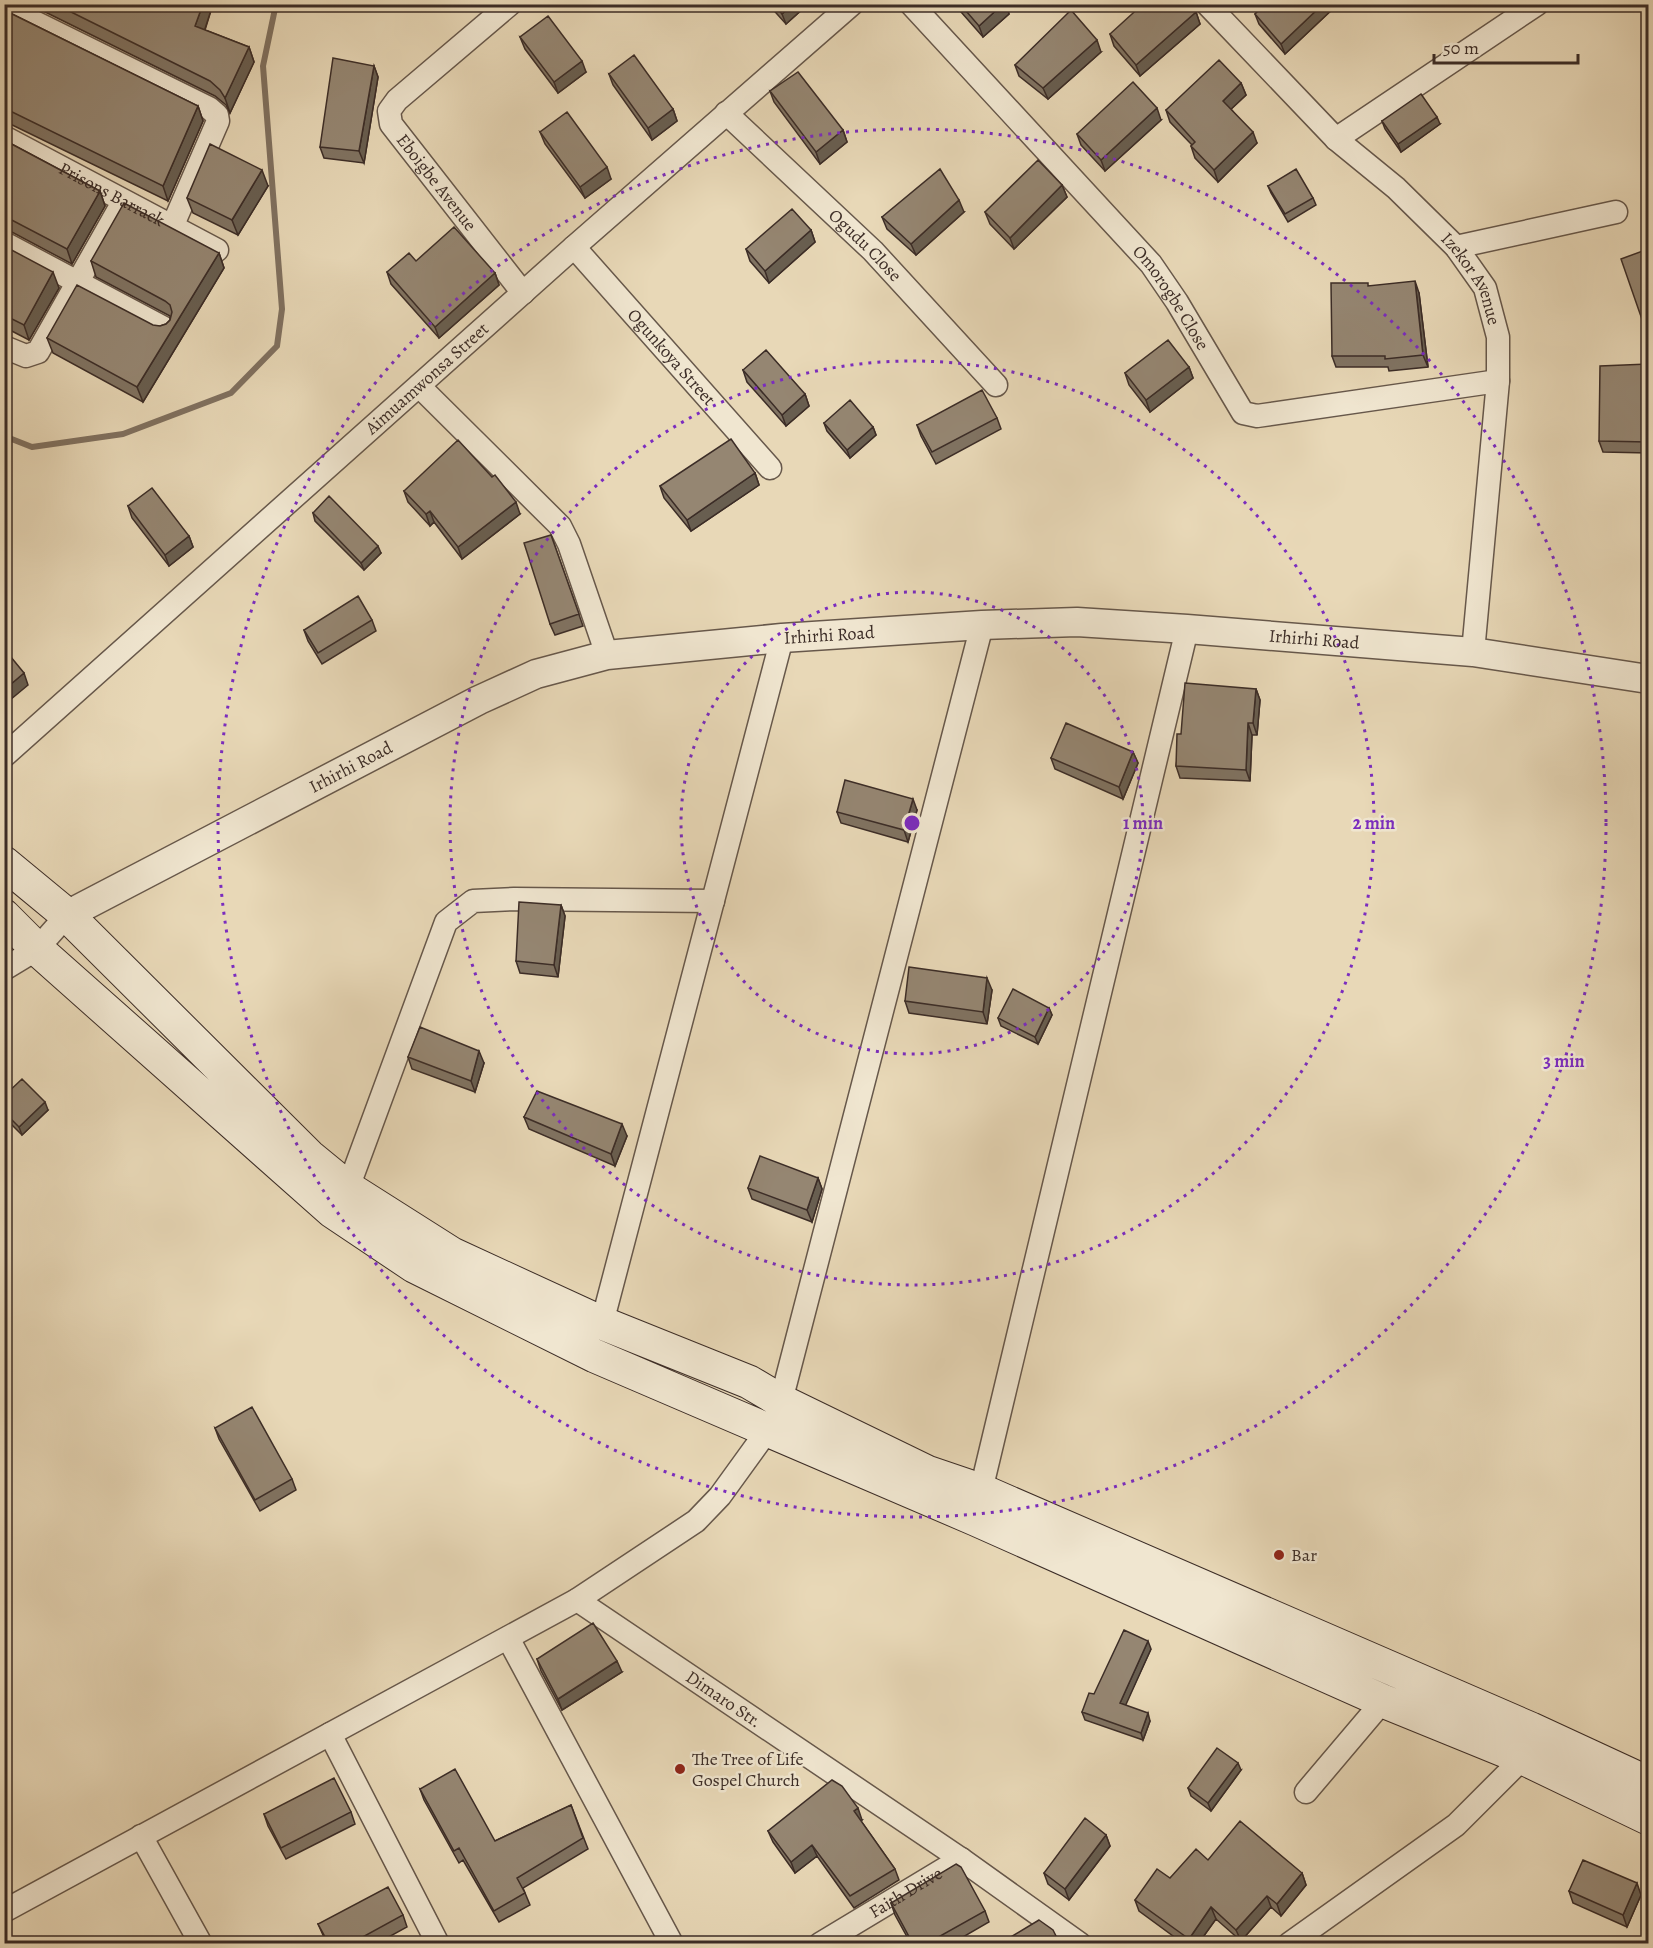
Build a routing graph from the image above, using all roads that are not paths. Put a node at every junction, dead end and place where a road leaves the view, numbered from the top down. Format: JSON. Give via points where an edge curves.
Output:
{"nodes":[{"id":1,"x":510,"y":4,"type":"edge"},
{"id":2,"x":852,"y":4,"type":"edge"},
{"id":3,"x":911,"y":4,"type":"edge"},
{"id":4,"x":1208,"y":4,"type":"edge"},
{"id":5,"x":1537,"y":4,"type":"edge"},
{"id":6,"x":4,"y":8,"type":"edge"},
{"id":7,"x":726,"y":113,"type":"junction"},
{"id":8,"x":4,"y":137,"type":"edge"},
{"id":9,"x":1336,"y":139,"type":"junction"},
{"id":10,"x":123,"y":202,"type":"junction"},
{"id":11,"x":1617,"y":212,"type":"dead end"},
{"id":12,"x":172,"y":227,"type":"junction"},
{"id":13,"x":4,"y":243,"type":"edge"},
{"id":14,"x":574,"y":247,"type":"junction"},
{"id":15,"x":1456,"y":247,"type":"junction"},
{"id":16,"x":217,"y":250,"type":"edge"},
{"id":17,"x":78,"y":282,"type":"junction"},
{"id":18,"x":523,"y":293,"type":"junction"},
{"id":19,"x":164,"y":328,"type":"edge"},
{"id":20,"x":4,"y":347,"type":"edge"},
{"id":21,"x":1498,"y":381,"type":"junction"},
{"id":22,"x":996,"y":385,"type":"dead end"},
{"id":23,"x":419,"y":386,"type":"junction"},
{"id":24,"x":770,"y":468,"type":"dead end"},
{"id":25,"x":982,"y":625,"type":"junction"},
{"id":26,"x":1187,"y":629,"type":"junction"},
{"id":27,"x":782,"y":638,"type":"junction"},
{"id":28,"x":1473,"y":652,"type":"junction"},
{"id":29,"x":607,"y":655,"type":"junction"},
{"id":30,"x":1648,"y":679,"type":"edge"},
{"id":31,"x":4,"y":756,"type":"edge"},
{"id":32,"x":4,"y":863,"type":"edge"},
{"id":33,"x":713,"y":901,"type":"junction"},
{"id":34,"x":67,"y":915,"type":"junction"},
{"id":35,"x":4,"y":916,"type":"edge"},
{"id":36,"x":37,"y":949,"type":"junction"},
{"id":37,"x":4,"y":969,"type":"edge"},
{"id":38,"x":348,"y":1188,"type":"junction"},
{"id":39,"x":602,"y":1323,"type":"junction"},
{"id":40,"x":781,"y":1401,"type":"junction"},
{"id":41,"x":767,"y":1431,"type":"junction"},
{"id":42,"x":977,"y":1505,"type":"junction"},
{"id":43,"x":577,"y":1600,"type":"junction"},
{"id":44,"x":508,"y":1638,"type":"junction"},
{"id":45,"x":1383,"y":1701,"type":"junction"},
{"id":46,"x":330,"y":1734,"type":"junction"},
{"id":47,"x":1523,"y":1758,"type":"junction"},
{"id":48,"x":1648,"y":1783,"type":"edge"},
{"id":49,"x":1306,"y":1792,"type":"dead end"},
{"id":50,"x":1648,"y":1818,"type":"edge"},
{"id":51,"x":141,"y":1836,"type":"junction"},
{"id":52,"x":961,"y":1859,"type":"junction"},
{"id":53,"x":4,"y":1911,"type":"edge"},
{"id":54,"x":201,"y":1944,"type":"edge"},
{"id":55,"x":438,"y":1944,"type":"edge"},
{"id":56,"x":672,"y":1944,"type":"edge"},
{"id":57,"x":820,"y":1944,"type":"edge"},
{"id":58,"x":1080,"y":1944,"type":"edge"},
{"id":59,"x":1289,"y":1944,"type":"edge"}],
"edges":[{"from":1,"to":18,"type":"street","name":"Eboigbe Avenue","via":[[389,111],[392,124]]},
{"from":2,"to":7,"type":"street","name":"Aimuamwonsa Street"},
{"from":3,"to":21,"type":"street","name":"Omorogbe Close","via":[[1151,264],[1243,413],[1257,416]]},
{"from":4,"to":9,"type":"street","name":"Izekor Avenue"},
{"from":5,"to":9,"type":"street"},
{"from":6,"to":12,"type":"street","via":[[209,108],[216,115],[218,121]]},
{"from":7,"to":14,"type":"street","name":"Aimuamwonsa Street"},
{"from":7,"to":22,"type":"street","name":"Ogudu Close","via":[[873,251]]},
{"from":8,"to":10,"type":"street","name":"Prisons Barrack"},
{"from":9,"to":15,"type":"street","name":"Izekor Avenue","via":[[1396,188]]},
{"from":10,"to":12,"type":"street","name":"Prisons Barrack"},
{"from":10,"to":17,"type":"street"},
{"from":11,"to":15,"type":"street"},
{"from":12,"to":16,"type":"street","name":"Prisons Barrack"},
{"from":13,"to":17,"type":"street"},
{"from":14,"to":18,"type":"street","name":"Aimuamwonsa Street"},
{"from":14,"to":24,"type":"street","name":"Ogunkoya Street"},
{"from":15,"to":21,"type":"street","name":"Izekor Avenue","via":[[1485,288],[1498,337]]},
{"from":17,"to":19,"type":"street"},
{"from":17,"to":20,"type":"street","via":[[38,352],[26,356]]},
{"from":18,"to":23,"type":"street","name":"Aimuamwonsa Street"},
{"from":21,"to":28,"type":"street","name":"Izekor Avenue"},
{"from":23,"to":29,"type":"street","via":[[560,526]]},
{"from":23,"to":31,"type":"street","name":"Aimuamwonsa Street"},
{"from":25,"to":26,"type":"street","name":"Irhirhi Road","via":[[1077,622]]},
{"from":25,"to":27,"type":"street","name":"Irhirhi Road"},
{"from":25,"to":40,"type":"street"},
{"from":26,"to":28,"type":"street","name":"Irhirhi Road"},
{"from":26,"to":42,"type":"street"},
{"from":27,"to":29,"type":"street","name":"Irhirhi Road"},
{"from":27,"to":33,"type":"street"},
{"from":28,"to":30,"type":"street","name":"Irhirhi Road"},
{"from":29,"to":34,"type":"street","name":"Irhirhi Road","via":[[536,674],[479,700]]},
{"from":32,"to":34,"type":"main road"},
{"from":33,"to":38,"type":"street","via":[[473,901],[446,922]]},
{"from":33,"to":39,"type":"street"},
{"from":34,"to":36,"type":"street"},
{"from":34,"to":38,"type":"main road","via":[[309,1156]]},
{"from":35,"to":36,"type":"main road"},
{"from":36,"to":37,"type":"street"},
{"from":36,"to":41,"type":"main road","via":[[332,1211],[414,1266],[595,1356]]},
{"from":38,"to":39,"type":"main road","via":[[452,1254]]},
{"from":39,"to":40,"type":"main road","via":[[748,1382]]},
{"from":40,"to":42,"type":"main road","via":[[927,1472]]},
{"from":41,"to":42,"type":"main road","via":[[909,1492]]},
{"from":41,"to":43,"type":"street","via":[[720,1496],[696,1521]]},
{"from":42,"to":45,"type":"main road"},
{"from":42,"to":48,"type":"main road","via":[[1531,1729]]},
{"from":43,"to":44,"type":"street"},
{"from":43,"to":52,"type":"street","name":"Dimaro Str."},
{"from":44,"to":46,"type":"street"},
{"from":44,"to":56,"type":"street"},
{"from":45,"to":47,"type":"main road"},
{"from":45,"to":49,"type":"street"},
{"from":46,"to":51,"type":"street"},
{"from":46,"to":55,"type":"street"},
{"from":47,"to":50,"type":"main road"},
{"from":47,"to":59,"type":"street","via":[[1456,1825]]},
{"from":51,"to":53,"type":"street"},
{"from":51,"to":54,"type":"street"},
{"from":52,"to":57,"type":"street","name":"Faith Drive"},
{"from":52,"to":58,"type":"street","name":"Dimaro Str."}]}
